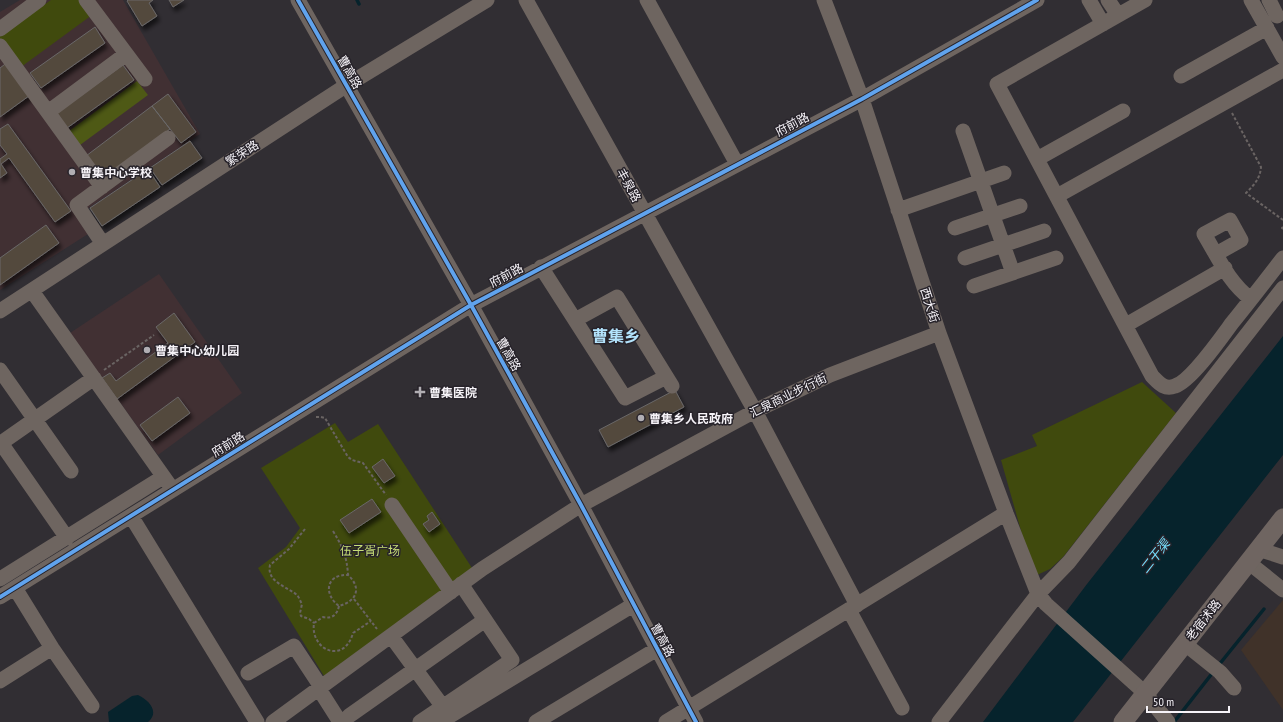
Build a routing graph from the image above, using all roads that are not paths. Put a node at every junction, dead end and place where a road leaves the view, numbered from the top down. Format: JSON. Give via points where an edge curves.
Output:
{"nodes":[{"id":1,"x":39,"y":0,"type":"edge"},
{"id":2,"x":86,"y":0,"type":"edge"},
{"id":3,"x":298,"y":0,"type":"edge"},
{"id":4,"x":487,"y":0,"type":"edge"},
{"id":5,"x":526,"y":0,"type":"edge"},
{"id":6,"x":647,"y":0,"type":"edge"},
{"id":7,"x":824,"y":0,"type":"edge"},
{"id":8,"x":1037,"y":0,"type":"edge"},
{"id":9,"x":1089,"y":0,"type":"edge"},
{"id":10,"x":1108,"y":0,"type":"edge"},
{"id":11,"x":1145,"y":0,"type":"edge"},
{"id":12,"x":1251,"y":0,"type":"edge"},
{"id":13,"x":1269,"y":0,"type":"edge"},
{"id":14,"x":1118,"y":15,"type":"junction"},
{"id":15,"x":1277,"y":16,"type":"dead end"},
{"id":16,"x":1103,"y":24,"type":"junction"},
{"id":17,"x":1267,"y":28,"type":"junction"},
{"id":18,"x":0,"y":29,"type":"edge"},
{"id":19,"x":0,"y":46,"type":"edge"},
{"id":20,"x":126,"y":54,"type":"junction"},
{"id":21,"x":1283,"y":57,"type":"edge"},
{"id":22,"x":1283,"y":70,"type":"edge"},
{"id":23,"x":1181,"y":76,"type":"dead end"},
{"id":24,"x":145,"y":79,"type":"dead end"},
{"id":25,"x":347,"y":86,"type":"junction"},
{"id":26,"x":862,"y":99,"type":"junction"},
{"id":27,"x":1123,"y":111,"type":"dead end"},
{"id":28,"x":48,"y":112,"type":"junction"},
{"id":29,"x":963,"y":131,"type":"dead end"},
{"id":30,"x":168,"y":138,"type":"dead end"},
{"id":31,"x":1037,"y":159,"type":"junction"},
{"id":32,"x":737,"y":164,"type":"junction"},
{"id":33,"x":1004,"y":173,"type":"dead end"},
{"id":34,"x":981,"y":181,"type":"junction"},
{"id":35,"x":102,"y":187,"type":"junction"},
{"id":36,"x":1057,"y":196,"type":"junction"},
{"id":37,"x":1020,"y":206,"type":"dead end"},
{"id":38,"x":898,"y":210,"type":"junction"},
{"id":39,"x":645,"y":213,"type":"junction"},
{"id":40,"x":992,"y":215,"type":"junction"},
{"id":41,"x":955,"y":228,"type":"dead end"},
{"id":42,"x":1044,"y":231,"type":"dead end"},
{"id":43,"x":103,"y":244,"type":"junction"},
{"id":44,"x":1003,"y":245,"type":"junction"},
{"id":45,"x":1216,"y":254,"type":"dead end"},
{"id":46,"x":966,"y":258,"type":"dead end"},
{"id":47,"x":1056,"y":258,"type":"dead end"},
{"id":48,"x":1283,"y":258,"type":"edge"},
{"id":49,"x":541,"y":267,"type":"junction"},
{"id":50,"x":1225,"y":268,"type":"junction"},
{"id":51,"x":1013,"y":273,"type":"junction"},
{"id":52,"x":974,"y":286,"type":"dead end"},
{"id":53,"x":1283,"y":288,"type":"edge"},
{"id":54,"x":32,"y":291,"type":"junction"},
{"id":55,"x":1251,"y":299,"type":"junction"},
{"id":56,"x":471,"y":305,"type":"junction"},
{"id":57,"x":0,"y":311,"type":"edge"},
{"id":58,"x":575,"y":320,"type":"junction"},
{"id":59,"x":1126,"y":326,"type":"junction"},
{"id":60,"x":939,"y":333,"type":"junction"},
{"id":61,"x":0,"y":370,"type":"edge"},
{"id":62,"x":94,"y":378,"type":"junction"},
{"id":63,"x":755,"y":411,"type":"junction"},
{"id":64,"x":35,"y":419,"type":"junction"},
{"id":65,"x":4,"y":456,"type":"edge"},
{"id":66,"x":71,"y":470,"type":"dead end"},
{"id":67,"x":164,"y":477,"type":"junction"},
{"id":68,"x":173,"y":490,"type":"junction"},
{"id":69,"x":392,"y":504,"type":"road end"},
{"id":70,"x":581,"y":505,"type":"junction"},
{"id":71,"x":1006,"y":513,"type":"junction"},
{"id":72,"x":131,"y":516,"type":"junction"},
{"id":73,"x":1283,"y":518,"type":"edge"},
{"id":74,"x":67,"y":538,"type":"junction"},
{"id":75,"x":1254,"y":556,"type":"junction"},
{"id":76,"x":1283,"y":557,"type":"edge"},
{"id":77,"x":3,"y":572,"type":"edge"},
{"id":78,"x":15,"y":588,"type":"junction"},
{"id":79,"x":456,"y":588,"type":"junction"},
{"id":80,"x":1283,"y":590,"type":"edge"},
{"id":81,"x":0,"y":597,"type":"edge"},
{"id":82,"x":1042,"y":599,"type":"junction"},
{"id":83,"x":633,"y":605,"type":"junction"},
{"id":84,"x":853,"y":607,"type":"junction"},
{"id":85,"x":485,"y":620,"type":"junction"},
{"id":86,"x":389,"y":637,"type":"junction"},
{"id":87,"x":1185,"y":644,"type":"junction"},
{"id":88,"x":52,"y":648,"type":"junction"},
{"id":89,"x":657,"y":649,"type":"junction"},
{"id":90,"x":415,"y":670,"type":"junction"},
{"id":91,"x":248,"y":673,"type":"dead end"},
{"id":92,"x":0,"y":681,"type":"edge"},
{"id":93,"x":320,"y":688,"type":"junction"},
{"id":94,"x":1234,"y":688,"type":"dead end"},
{"id":95,"x":1145,"y":693,"type":"junction"},
{"id":96,"x":92,"y":706,"type":"dead end"},
{"id":97,"x":443,"y":707,"type":"junction"},
{"id":98,"x":902,"y":708,"type":"dead end"},
{"id":99,"x":688,"y":709,"type":"junction"},
{"id":100,"x":345,"y":719,"type":"edge"},
{"id":101,"x":257,"y":722,"type":"edge"},
{"id":102,"x":273,"y":722,"type":"edge"},
{"id":103,"x":420,"y":722,"type":"edge"},
{"id":104,"x":440,"y":722,"type":"edge"},
{"id":105,"x":536,"y":722,"type":"edge"},
{"id":106,"x":666,"y":722,"type":"edge"},
{"id":107,"x":696,"y":722,"type":"edge"},
{"id":108,"x":939,"y":722,"type":"edge"},
{"id":109,"x":1123,"y":722,"type":"edge"},
{"id":110,"x":1168,"y":722,"type":"edge"}],
"edges":[{"from":1,"to":18,"type":"street"},
{"from":2,"to":20,"type":"street"},
{"from":3,"to":25,"type":"street","name":"曹高路"},
{"from":4,"to":25,"type":"street","name":"繁荣路"},
{"from":5,"to":39,"type":"street","name":"丰泉路"},
{"from":6,"to":32,"type":"street"},
{"from":7,"to":26,"type":"street","name":"西大街"},
{"from":8,"to":26,"type":"street","name":"府前路"},
{"from":9,"to":16,"type":"street"},
{"from":10,"to":14,"type":"street"},
{"from":11,"to":14,"type":"street"},
{"from":12,"to":17,"type":"street"},
{"from":13,"to":15,"type":"street"},
{"from":14,"to":16,"type":"street"},
{"from":16,"to":31,"type":"street","via":[[997,84]]},
{"from":17,"to":21,"type":"street"},
{"from":17,"to":23,"type":"street"},
{"from":19,"to":28,"type":"street"},
{"from":20,"to":24,"type":"street"},
{"from":20,"to":28,"type":"street"},
{"from":22,"to":36,"type":"street"},
{"from":25,"to":43,"type":"street","name":"繁荣路"},
{"from":25,"to":56,"type":"street","name":"曹高路"},
{"from":26,"to":32,"type":"street","name":"府前路"},
{"from":26,"to":38,"type":"street","name":"西大街"},
{"from":27,"to":31,"type":"street"},
{"from":28,"to":35,"type":"street"},
{"from":29,"to":34,"type":"street"},
{"from":30,"to":35,"type":"street"},
{"from":31,"to":36,"type":"street"},
{"from":32,"to":39,"type":"street","name":"府前路"},
{"from":33,"to":34,"type":"street"},
{"from":34,"to":38,"type":"street"},
{"from":34,"to":40,"type":"street"},
{"from":35,"to":43,"type":"street","via":[[77,205]]},
{"from":36,"to":59,"type":"street"},
{"from":37,"to":40,"type":"street"},
{"from":38,"to":60,"type":"street","name":"西大街"},
{"from":39,"to":49,"type":"street","name":"府前路"},
{"from":39,"to":63,"type":"street","name":"丰泉路"},
{"from":40,"to":41,"type":"street"},
{"from":40,"to":44,"type":"street"},
{"from":42,"to":44,"type":"street"},
{"from":43,"to":54,"type":"street","name":"繁荣路"},
{"from":44,"to":46,"type":"street"},
{"from":44,"to":51,"type":"street"},
{"from":45,"to":50,"type":"street"},
{"from":47,"to":51,"type":"street"},
{"from":48,"to":55,"type":"street"},
{"from":49,"to":56,"type":"street","name":"府前路"},
{"from":49,"to":58,"type":"street"},
{"from":50,"to":55,"type":"street","via":[[1233,282]]},
{"from":50,"to":59,"type":"street"},
{"from":51,"to":52,"type":"street"},
{"from":53,"to":82,"type":"street","via":[[1068,562]]},
{"from":54,"to":57,"type":"street","name":"繁荣路"},
{"from":54,"to":62,"type":"street"},
{"from":55,"to":59,"type":"street","via":[[1207,356],[1176,386],[1162,386],[1152,376]]},
{"from":56,"to":68,"type":"street","name":"府前路"},
{"from":56,"to":70,"type":"street","name":"曹高路"},
{"from":58,"to":58,"type":"street","via":[[625,398],[669,382],[617,297]]},
{"from":60,"to":63,"type":"street","name":"汇泉商业步行街","via":[[830,374]]},
{"from":60,"to":71,"type":"street","name":"西大街"},
{"from":61,"to":64,"type":"street"},
{"from":62,"to":64,"type":"street"},
{"from":62,"to":67,"type":"street"},
{"from":63,"to":70,"type":"street","name":"汇泉商业步行街"},
{"from":63,"to":84,"type":"street","name":"丰泉路"},
{"from":64,"to":65,"type":"street","via":[[1,443]]},
{"from":64,"to":66,"type":"street"},
{"from":65,"to":74,"type":"street"},
{"from":67,"to":68,"type":"street"},
{"from":67,"to":74,"type":"street"},
{"from":68,"to":72,"type":"street","name":"府前路"},
{"from":69,"to":79,"type":"street"},
{"from":70,"to":79,"type":"street","name":"汇泉商业步行街"},
{"from":70,"to":83,"type":"street","name":"曹高路"},
{"from":71,"to":82,"type":"street","name":"西大街"},
{"from":71,"to":84,"type":"street"},
{"from":72,"to":78,"type":"street","name":"府前路"},
{"from":72,"to":101,"type":"street"},
{"from":73,"to":75,"type":"main road","name":"老宿沭路"},
{"from":74,"to":77,"type":"street"},
{"from":75,"to":76,"type":"street"},
{"from":75,"to":80,"type":"street"},
{"from":75,"to":87,"type":"main road","name":"老宿沭路"},
{"from":78,"to":81,"type":"street","name":"府前路"},
{"from":78,"to":88,"type":"street"},
{"from":79,"to":85,"type":"street"},
{"from":79,"to":86,"type":"street","name":"汇泉商业步行街"},
{"from":82,"to":95,"type":"street"},
{"from":82,"to":108,"type":"street"},
{"from":83,"to":89,"type":"street","name":"曹高路"},
{"from":83,"to":104,"type":"street"},
{"from":84,"to":98,"type":"street","name":"丰泉路"},
{"from":84,"to":99,"type":"street"},
{"from":85,"to":90,"type":"street"},
{"from":85,"to":97,"type":"street","via":[[512,660]]},
{"from":86,"to":90,"type":"street"},
{"from":86,"to":93,"type":"street","name":"汇泉商业步行街"},
{"from":87,"to":94,"type":"street","via":[[1220,672]]},
{"from":87,"to":95,"type":"main road","name":"老宿沭路"},
{"from":88,"to":92,"type":"street"},
{"from":88,"to":96,"type":"street"},
{"from":89,"to":99,"type":"street","name":"曹高路"},
{"from":89,"to":105,"type":"street"},
{"from":90,"to":97,"type":"street"},
{"from":90,"to":100,"type":"street"},
{"from":91,"to":93,"type":"street","via":[[294,646]]},
{"from":93,"to":100,"type":"street"},
{"from":93,"to":102,"type":"street","name":"汇泉商业步行街"},
{"from":95,"to":109,"type":"main road","name":"老宿沭路"},
{"from":95,"to":110,"type":"street"},
{"from":97,"to":103,"type":"street"},
{"from":99,"to":106,"type":"street"},
{"from":99,"to":107,"type":"street","name":"曹高路"}]}
